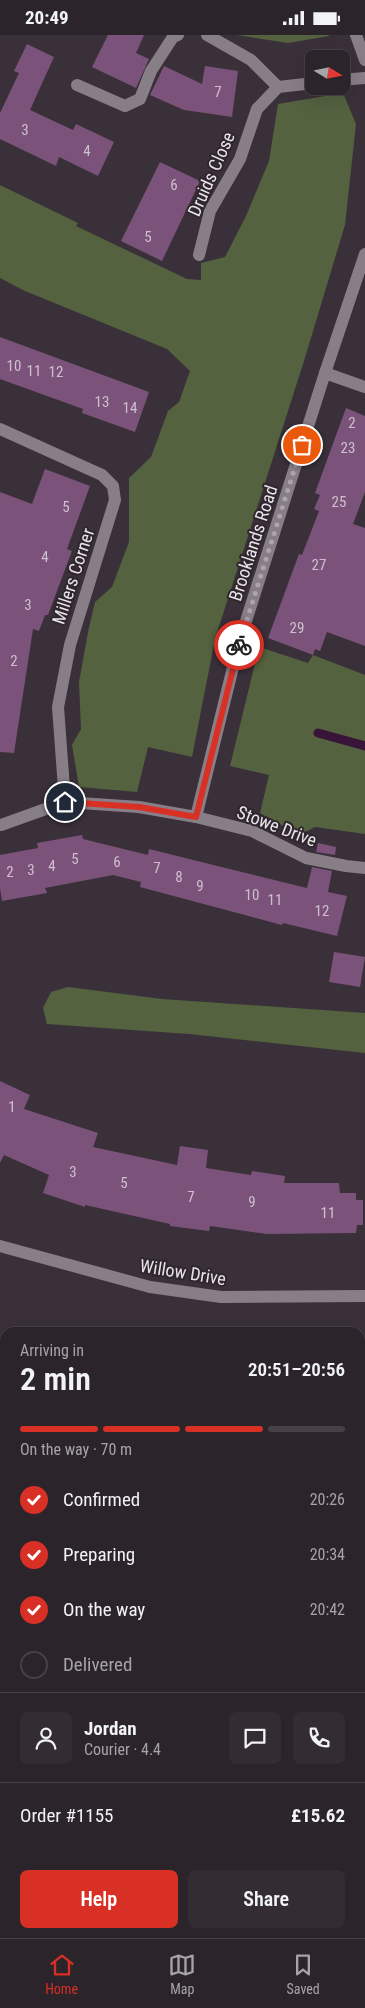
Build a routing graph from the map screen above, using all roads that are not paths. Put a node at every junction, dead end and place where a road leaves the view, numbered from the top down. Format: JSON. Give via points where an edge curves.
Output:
{"nodes":[{"id":1,"x":178,"y":35,"type":"edge"},
{"id":2,"x":207,"y":35,"type":"edge"},
{"id":3,"x":356,"y":35,"type":"edge"},
{"id":4,"x":365,"y":60,"type":"edge"},
{"id":5,"x":365,"y":78,"type":"edge"},
{"id":6,"x":350,"y":79,"type":"edge"},
{"id":7,"x":305,"y":84,"type":"edge"},
{"id":8,"x":77,"y":85,"type":"dead end"},
{"id":9,"x":278,"y":87,"type":"junction"},
{"id":10,"x":365,"y":254,"type":"edge"},
{"id":11,"x":199,"y":255,"type":"dead end"},
{"id":12,"x":325,"y":373,"type":"junction"},
{"id":13,"x":365,"y":387,"type":"edge"},
{"id":14,"x":0,"y":429,"type":"edge"},
{"id":15,"x":65,"y":802,"type":"junction"},
{"id":16,"x":196,"y":817,"type":"junction"},
{"id":17,"x":1,"y":825,"type":"edge"},
{"id":18,"x":365,"y":868,"type":"edge"},
{"id":19,"x":0,"y":1246,"type":"edge"},
{"id":20,"x":365,"y":1295,"type":"edge"}],
"edges":[{"from":1,"to":8,"type":"street","via":[[173,37],[151,71],[140,99],[126,105]]},
{"from":2,"to":9,"type":"street","via":[[251,60]]},
{"from":3,"to":4,"type":"street"},
{"from":5,"to":6,"type":"street"},
{"from":7,"to":9,"type":"street"},
{"from":9,"to":11,"type":"street","name":"Druids Close","via":[[257,109],[240,159],[210,211]]},
{"from":10,"to":12,"type":"street","name":"Brooklands Road"},
{"from":12,"to":13,"type":"street"},
{"from":12,"to":16,"type":"street","name":"Brooklands Road","via":[[239,643]]},
{"from":14,"to":15,"type":"street","name":"Millers Corner","via":[[102,475],[113,486],[115,500],[70,645],[58,707]]},
{"from":15,"to":16,"type":"street","name":"Stowe Drive","via":[[139,807]]},
{"from":15,"to":17,"type":"street","name":"Stowe Drive"},
{"from":16,"to":18,"type":"street","name":"Stowe Drive","via":[[252,831],[306,857]]},
{"from":19,"to":20,"type":"street","name":"Willow Drive","via":[[150,1287],[220,1297]]}]}
